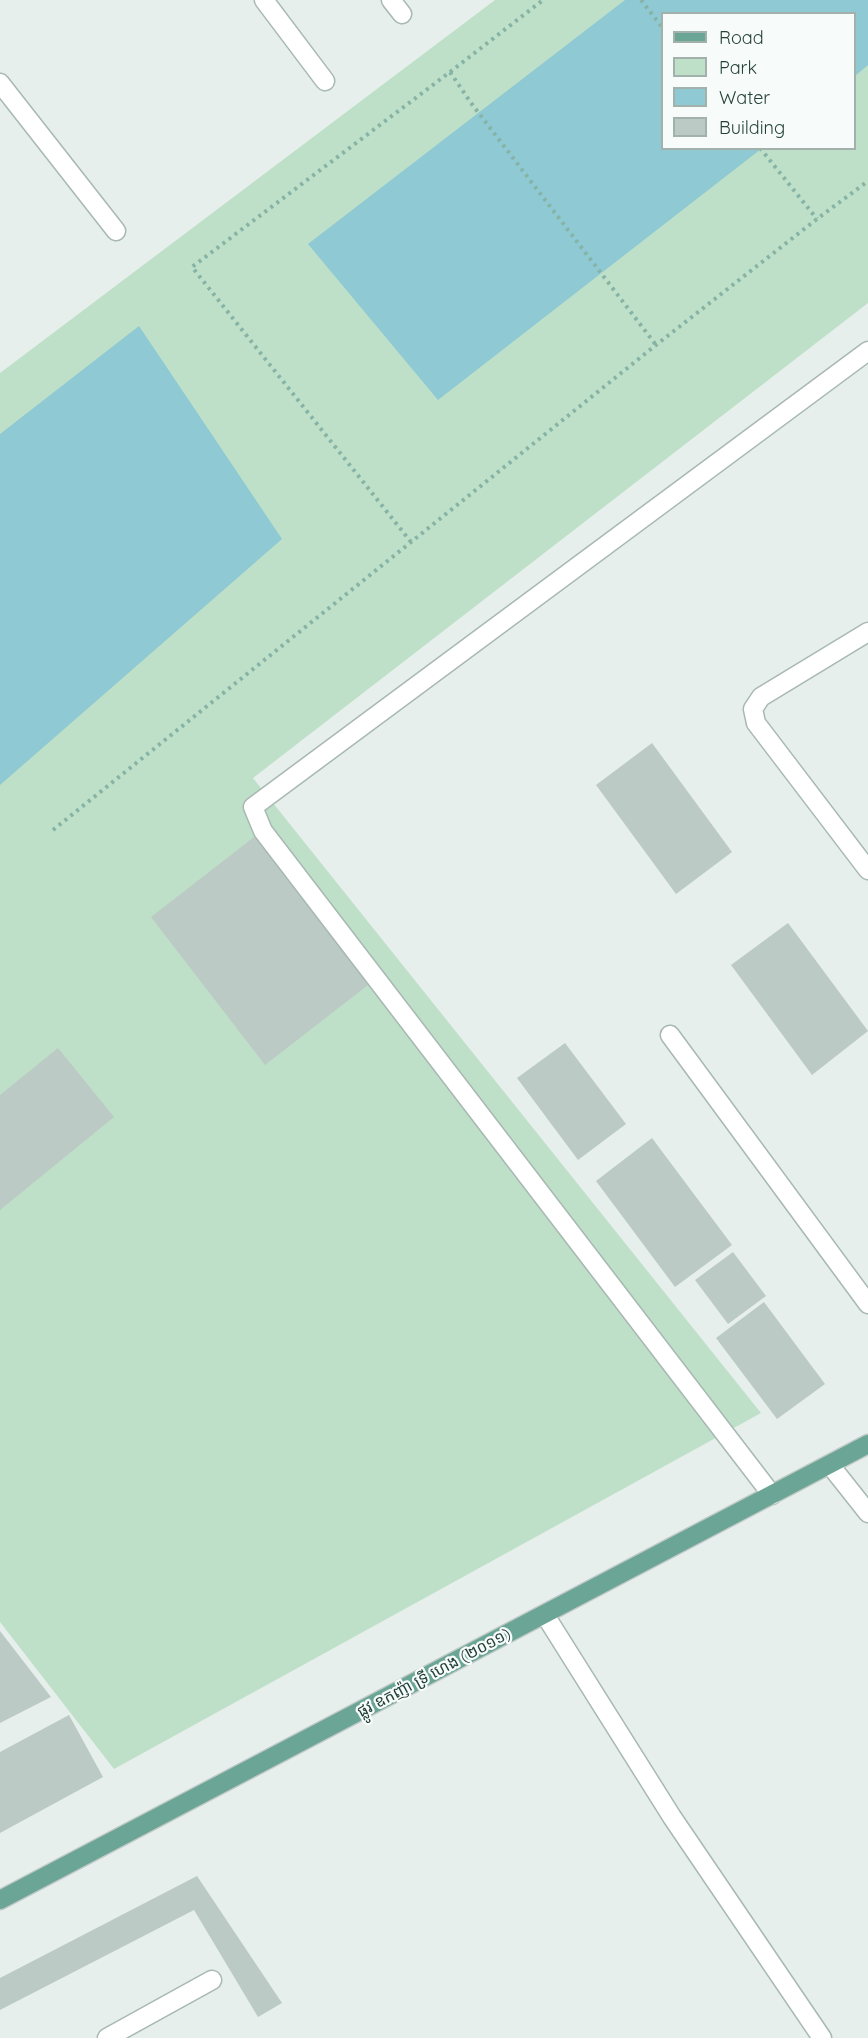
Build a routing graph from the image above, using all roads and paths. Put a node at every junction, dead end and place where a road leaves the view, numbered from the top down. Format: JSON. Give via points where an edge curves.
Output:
{"nodes":[{"id":1,"x":264,"y":0,"type":"edge"},
{"id":2,"x":543,"y":0,"type":"edge"},
{"id":3,"x":641,"y":0,"type":"edge"},
{"id":4,"x":661,"y":25,"type":"edge"},
{"id":5,"x":450,"y":72,"type":"junction"},
{"id":6,"x":325,"y":81,"type":"dead end"},
{"id":7,"x":0,"y":83,"type":"edge"},
{"id":8,"x":762,"y":150,"type":"edge"},
{"id":9,"x":868,"y":181,"type":"edge"},
{"id":10,"x":817,"y":219,"type":"junction"},
{"id":11,"x":116,"y":231,"type":"dead end"},
{"id":12,"x":656,"y":345,"type":"junction"},
{"id":13,"x":868,"y":351,"type":"edge"},
{"id":14,"x":411,"y":542,"type":"junction"},
{"id":15,"x":868,"y":632,"type":"edge"},
{"id":16,"x":53,"y":830,"type":"dead end"},
{"id":17,"x":868,"y":870,"type":"edge"},
{"id":18,"x":670,"y":1035,"type":"dead end"},
{"id":19,"x":868,"y":1304,"type":"edge"},
{"id":20,"x":868,"y":1444,"type":"edge"},
{"id":21,"x":830,"y":1465,"type":"junction"},
{"id":22,"x":772,"y":1495,"type":"junction"},
{"id":23,"x":868,"y":1513,"type":"edge"},
{"id":24,"x":545,"y":1615,"type":"junction"},
{"id":25,"x":0,"y":1900,"type":"edge"},
{"id":26,"x":212,"y":1980,"type":"dead end"},
{"id":27,"x":107,"y":2038,"type":"edge"},
{"id":28,"x":822,"y":2038,"type":"edge"}],
"edges":[{"from":1,"to":6,"type":"street"},
{"from":2,"to":5,"type":"path"},
{"from":3,"to":4,"type":"path"},
{"from":5,"to":12,"type":"path"},
{"from":5,"to":14,"type":"path","via":[[192,267]]},
{"from":7,"to":11,"type":"street"},
{"from":8,"to":10,"type":"path"},
{"from":9,"to":10,"type":"path"},
{"from":10,"to":12,"type":"path"},
{"from":12,"to":14,"type":"path"},
{"from":13,"to":22,"type":"street","via":[[253,807],[262,831]]},
{"from":14,"to":16,"type":"path"},
{"from":15,"to":17,"type":"street","via":[[761,697],[753,709],[756,723]]},
{"from":18,"to":19,"type":"street"},
{"from":20,"to":21,"type":"main road","name":"ផ្លូវ ឧកញ៉ា ទ្រី ហេង (២០១១)"},
{"from":21,"to":22,"type":"main road","name":"ផ្លូវ ឧកញ៉ា ទ្រី ហេង (២០១១)"},
{"from":21,"to":23,"type":"street"},
{"from":22,"to":24,"type":"main road","name":"ផ្លូវ ឧកញ៉ា ទ្រី ហេង (២០១១)"},
{"from":24,"to":25,"type":"main road","name":"ផ្លូវ ឧកញ៉ា ទ្រី ហេង (២០១១)"},
{"from":24,"to":28,"type":"street","via":[[672,1817]]},
{"from":26,"to":27,"type":"street"}]}
